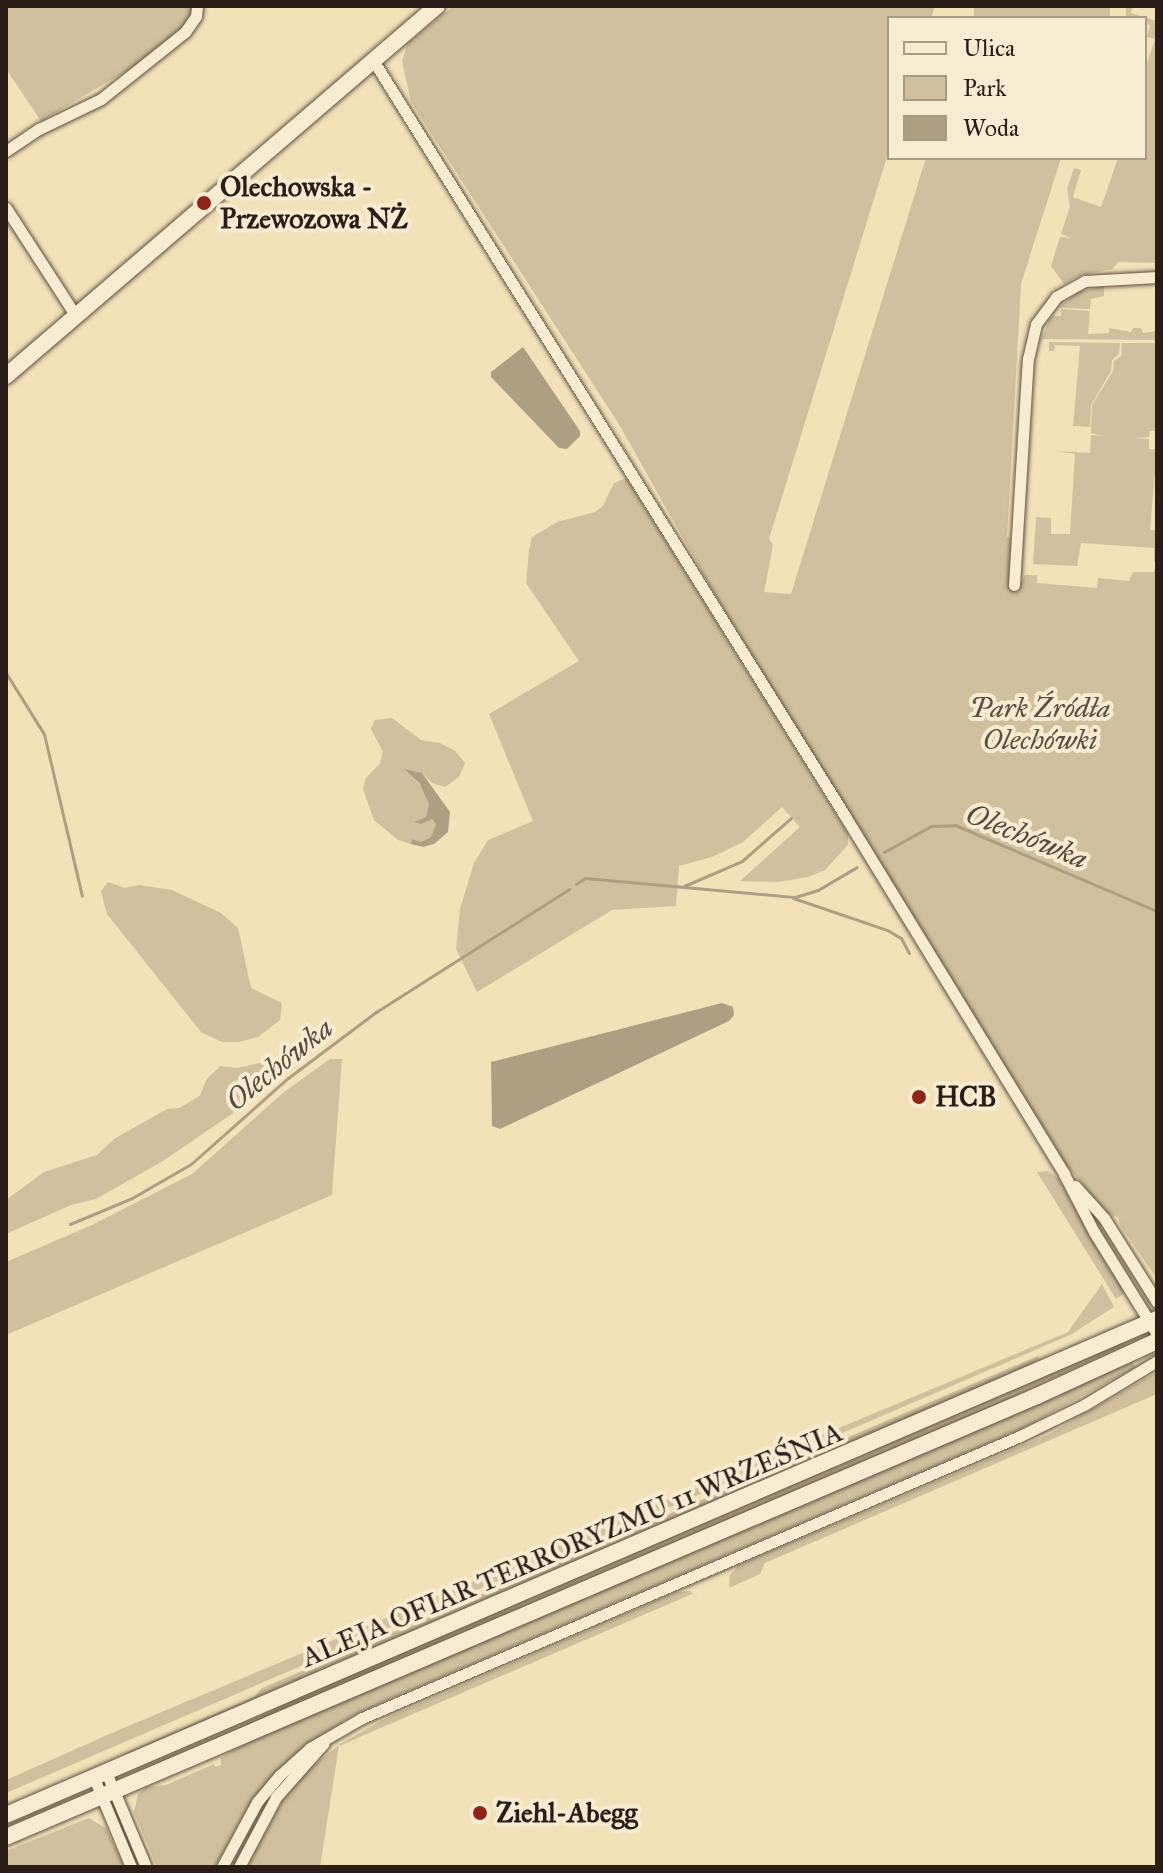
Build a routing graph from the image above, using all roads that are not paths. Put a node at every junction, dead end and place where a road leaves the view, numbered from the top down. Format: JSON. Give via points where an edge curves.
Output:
{"nodes":[{"id":1,"x":197,"y":6,"type":"edge"},
{"id":2,"x":437,"y":6,"type":"edge"},
{"id":3,"x":373,"y":60,"type":"junction"},
{"id":4,"x":6,"y":151,"type":"edge"},
{"id":5,"x":6,"y":208,"type":"edge"},
{"id":6,"x":1157,"y":277,"type":"edge"},
{"id":7,"x":76,"y":316,"type":"junction"},
{"id":8,"x":6,"y":376,"type":"edge"},
{"id":9,"x":1014,"y":585,"type":"dead end"},
{"id":10,"x":1064,"y":1174,"type":"junction"},
{"id":11,"x":1157,"y":1302,"type":"edge"},
{"id":12,"x":1155,"y":1325,"type":"edge"},
{"id":13,"x":1157,"y":1341,"type":"edge"},
{"id":14,"x":1157,"y":1361,"type":"edge"},
{"id":15,"x":326,"y":1740,"type":"junction"},
{"id":16,"x":100,"y":1775,"type":"junction"},
{"id":17,"x":108,"y":1794,"type":"junction"},
{"id":18,"x":6,"y":1815,"type":"edge"},
{"id":19,"x":6,"y":1837,"type":"edge"},
{"id":20,"x":131,"y":1867,"type":"edge"},
{"id":21,"x":146,"y":1867,"type":"edge"},
{"id":22,"x":222,"y":1867,"type":"edge"},
{"id":23,"x":239,"y":1867,"type":"edge"}],
"edges":[{"from":1,"to":4,"type":"street","via":[[185,32],[101,99]]},
{"from":2,"to":3,"type":"street"},
{"from":3,"to":7,"type":"street"},
{"from":3,"to":10,"type":"street"},
{"from":5,"to":7,"type":"street"},
{"from":6,"to":9,"type":"street","via":[[1107,277],[1075,284],[1050,303],[1036,324],[1028,359]]},
{"from":7,"to":8,"type":"street"},
{"from":10,"to":11,"type":"street","via":[[1104,1218]]},
{"from":10,"to":12,"type":"street","via":[[1094,1232]]},
{"from":12,"to":16,"type":"street","name":"ALEJA OFIAR TERRORYZMU 11 WRZEŚNIA"},
{"from":13,"to":17,"type":"street","name":"ALEJA OFIAR TERRORYZMU 11 WRZEŚNIA"},
{"from":14,"to":15,"type":"street","via":[[1018,1437],[383,1709]]},
{"from":15,"to":22,"type":"street","via":[[310,1748],[269,1787]]},
{"from":15,"to":23,"type":"street","via":[[276,1797]]},
{"from":16,"to":17,"type":"street"},
{"from":16,"to":18,"type":"street","name":"ALEJA OFIAR TERRORYZMU 11 WRZEŚNIA"},
{"from":17,"to":19,"type":"street","name":"ALEJA OFIAR TERRORYZMU 11 WRZEŚNIA"},
{"from":17,"to":20,"type":"street"},
{"from":17,"to":21,"type":"street"}]}
